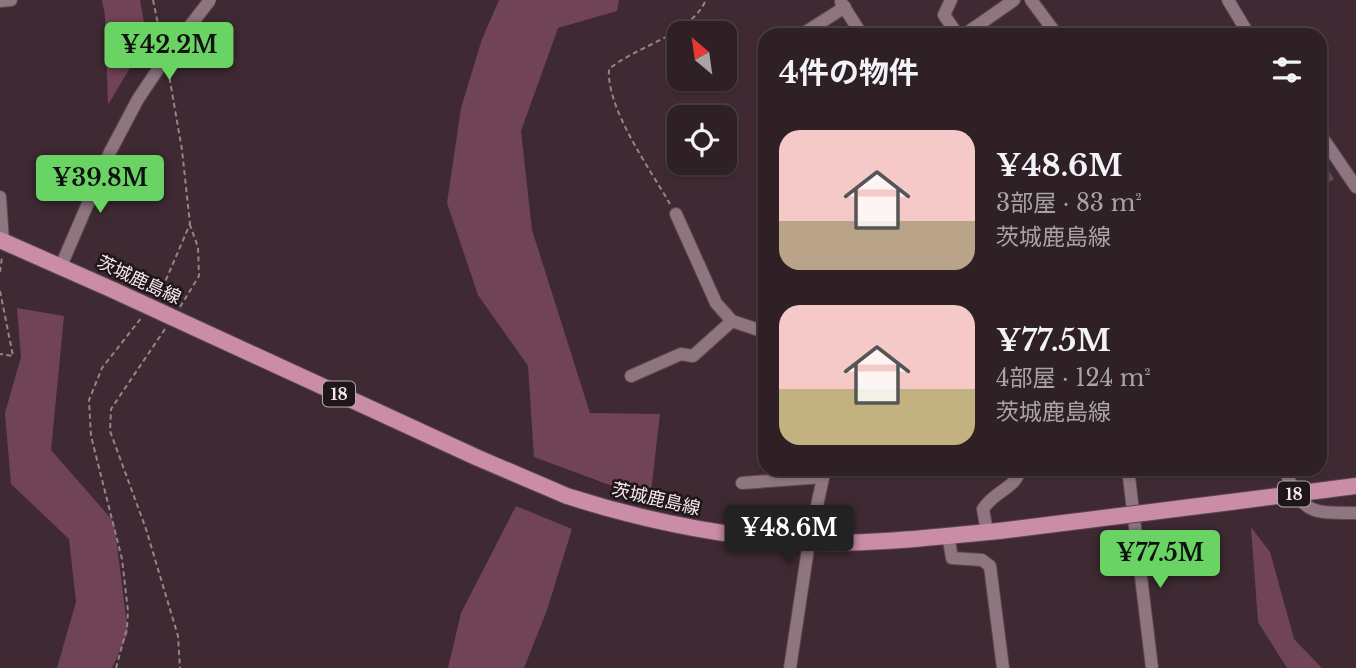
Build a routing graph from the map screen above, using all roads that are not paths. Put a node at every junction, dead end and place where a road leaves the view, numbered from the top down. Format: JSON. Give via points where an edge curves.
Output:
{"nodes":[{"id":1,"x":11,"y":0,"type":"edge"},
{"id":2,"x":210,"y":0,"type":"edge"},
{"id":3,"x":951,"y":0,"type":"edge"},
{"id":4,"x":1014,"y":0,"type":"edge"},
{"id":5,"x":1031,"y":0,"type":"edge"},
{"id":6,"x":1228,"y":0,"type":"edge"},
{"id":7,"x":0,"y":1,"type":"edge"},
{"id":8,"x":842,"y":4,"type":"edge"},
{"id":9,"x":810,"y":28,"type":"edge"},
{"id":10,"x":857,"y":28,"type":"edge"},
{"id":11,"x":953,"y":28,"type":"edge"},
{"id":12,"x":974,"y":28,"type":"edge"},
{"id":13,"x":1052,"y":28,"type":"edge"},
{"id":14,"x":1245,"y":28,"type":"edge"},
{"id":15,"x":1327,"y":144,"type":"edge"},
{"id":16,"x":1356,"y":187,"type":"edge"},
{"id":17,"x":0,"y":197,"type":"edge"},
{"id":18,"x":676,"y":214,"type":"road end"},
{"id":19,"x":2,"y":241,"type":"edge"},
{"id":20,"x":61,"y":266,"type":"junction"},
{"id":21,"x":732,"y":321,"type":"junction"},
{"id":22,"x":758,"y":329,"type":"edge"},
{"id":23,"x":631,"y":376,"type":"dead end"},
{"id":24,"x":799,"y":476,"type":"edge"},
{"id":25,"x":823,"y":476,"type":"edge"},
{"id":26,"x":1018,"y":476,"type":"edge"},
{"id":27,"x":1129,"y":476,"type":"edge"},
{"id":28,"x":1287,"y":476,"type":"edge"},
{"id":29,"x":742,"y":483,"type":"dead end"},
{"id":30,"x":1356,"y":486,"type":"edge"},
{"id":31,"x":1295,"y":494,"type":"junction"},
{"id":32,"x":1356,"y":513,"type":"edge"},
{"id":33,"x":993,"y":531,"type":"junction"},
{"id":34,"x":948,"y":535,"type":"junction"},
{"id":35,"x":809,"y":542,"type":"junction"},
{"id":36,"x":790,"y":668,"type":"edge"},
{"id":37,"x":1003,"y":668,"type":"edge"},
{"id":38,"x":1153,"y":668,"type":"edge"}],
"edges":[{"from":1,"to":7,"type":"street"},
{"from":2,"to":20,"type":"street","bridge":true,"via":[[138,99]]},
{"from":3,"to":11,"type":"street","via":[[944,15]]},
{"from":4,"to":12,"type":"street"},
{"from":5,"to":13,"type":"street"},
{"from":6,"to":14,"type":"street"},
{"from":8,"to":9,"type":"street"},
{"from":8,"to":10,"type":"street"},
{"from":15,"to":16,"type":"street"},
{"from":17,"to":19,"type":"street"},
{"from":18,"to":21,"type":"street","via":[[716,303]]},
{"from":19,"to":20,"type":"main road","name":"茨城鹿島線","number":"18"},
{"from":20,"to":35,"type":"main road","name":"茨城鹿島線","number":"18","bridge":true,"via":[[567,496],[690,527]]},
{"from":21,"to":22,"type":"street"},
{"from":21,"to":23,"type":"street","via":[[693,356],[681,354]]},
{"from":24,"to":29,"type":"street"},
{"from":25,"to":35,"type":"street"},
{"from":26,"to":33,"type":"street","via":[[983,509]]},
{"from":27,"to":38,"type":"street"},
{"from":28,"to":31,"type":"street"},
{"from":30,"to":31,"type":"main road","name":"茨城鹿島線","number":"18"},
{"from":31,"to":32,"type":"street","via":[[1313,510]]},
{"from":31,"to":33,"type":"main road","name":"茨城鹿島線","number":"18","bridge":true},
{"from":33,"to":34,"type":"main road","name":"茨城鹿島線","number":"18"},
{"from":34,"to":35,"type":"main road","name":"茨城鹿島線","number":"18"},
{"from":34,"to":37,"type":"street","via":[[952,558],[982,560],[990,566]]},
{"from":35,"to":36,"type":"street"}]}
